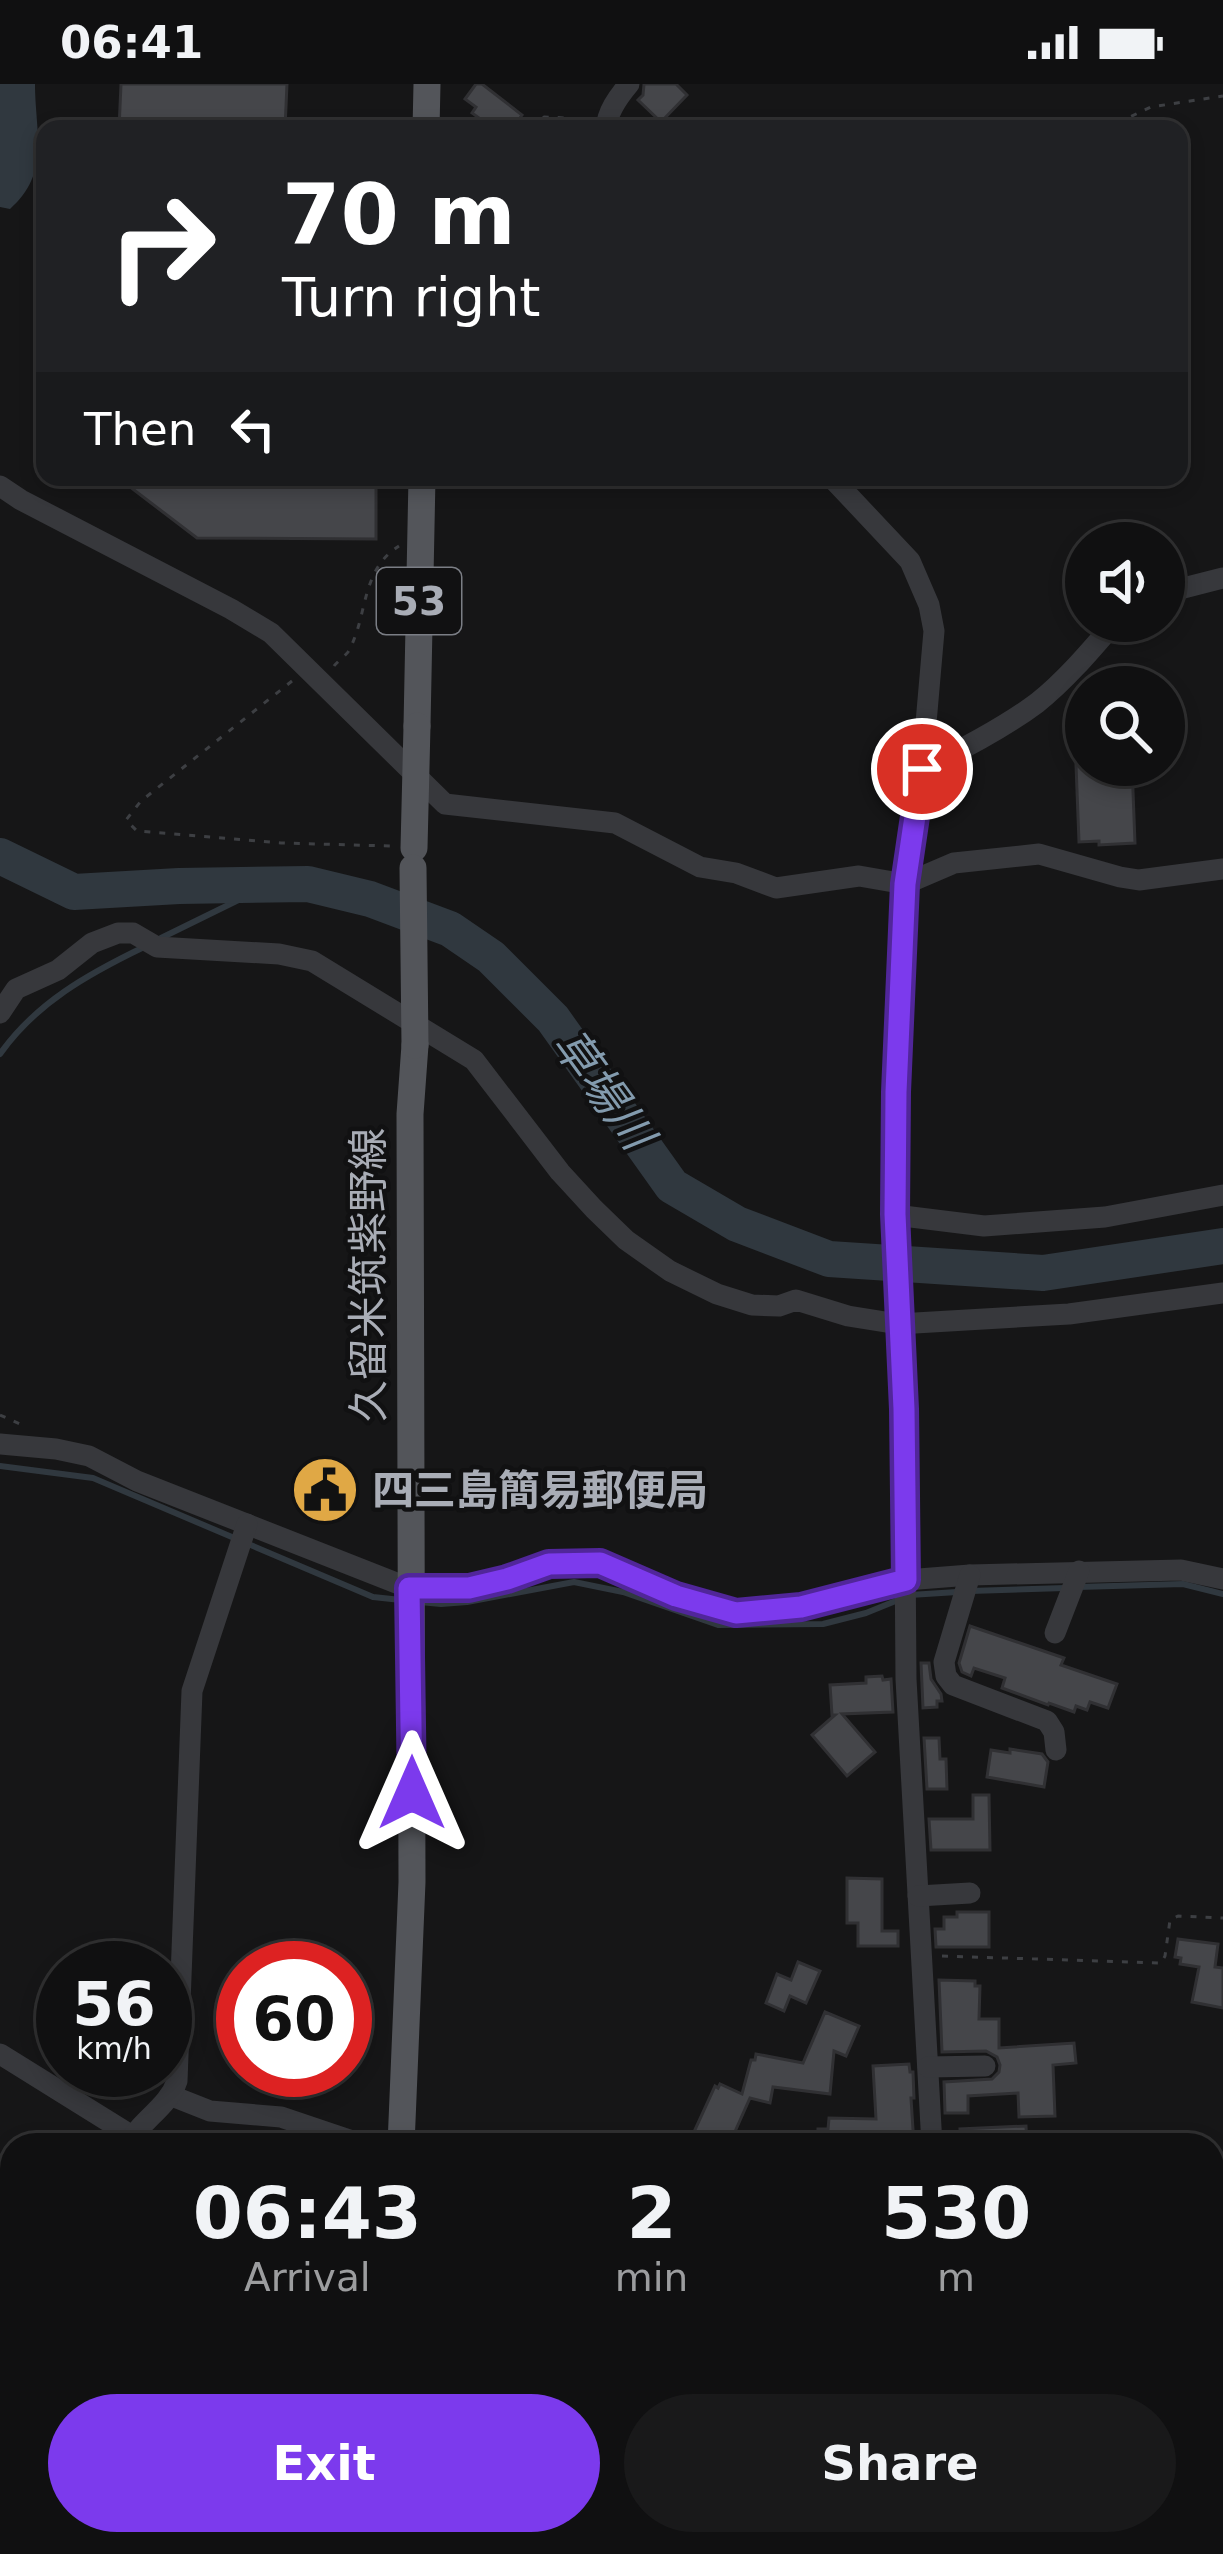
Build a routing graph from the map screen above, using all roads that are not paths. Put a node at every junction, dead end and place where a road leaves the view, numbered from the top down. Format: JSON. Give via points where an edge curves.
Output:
{"nodes":[{"id":1,"x":427,"y":84,"type":"edge"},
{"id":2,"x":629,"y":84,"type":"edge"},
{"id":3,"x":426,"y":120,"type":"edge"},
{"id":4,"x":607,"y":120,"type":"edge"},
{"id":5,"x":0,"y":486,"type":"edge"},
{"id":6,"x":422,"y":486,"type":"edge"},
{"id":7,"x":839,"y":486,"type":"edge"},
{"id":8,"x":1223,"y":578,"type":"edge"},
{"id":9,"x":1185,"y":588,"type":"edge"},
{"id":10,"x":1098,"y":642,"type":"edge"},
{"id":11,"x":922,"y":769,"type":"junction"},
{"id":12,"x":1223,"y":868,"type":"edge"},
{"id":13,"x":905,"y":884,"type":"junction"},
{"id":14,"x":0,"y":1013,"type":"edge"},
{"id":15,"x":1223,"y":1195,"type":"edge"},
{"id":16,"x":895,"y":1218,"type":"junction"},
{"id":17,"x":1223,"y":1293,"type":"edge"},
{"id":18,"x":898,"y":1318,"type":"junction"},
{"id":19,"x":0,"y":1444,"type":"edge"},
{"id":20,"x":247,"y":1524,"type":"junction"},
{"id":21,"x":1078,"y":1571,"type":"junction"},
{"id":22,"x":970,"y":1575,"type":"junction"},
{"id":23,"x":1223,"y":1579,"type":"edge"},
{"id":24,"x":906,"y":1580,"type":"junction"},
{"id":25,"x":409,"y":1588,"type":"junction"},
{"id":26,"x":1055,"y":1633,"type":"dead end"},
{"id":27,"x":1056,"y":1750,"type":"dead end"},
{"id":28,"x":970,"y":1893,"type":"dead end"},
{"id":29,"x":918,"y":1895,"type":"junction"},
{"id":30,"x":182,"y":1941,"type":"edge"},
{"id":31,"x":0,"y":2054,"type":"edge"},
{"id":32,"x":986,"y":2066,"type":"dead end"},
{"id":33,"x":928,"y":2067,"type":"junction"},
{"id":34,"x":171,"y":2097,"type":"edge"},
{"id":35,"x":175,"y":2097,"type":"edge"},
{"id":36,"x":119,"y":2133,"type":"edge"},
{"id":37,"x":137,"y":2133,"type":"edge"},
{"id":38,"x":328,"y":2133,"type":"edge"},
{"id":39,"x":402,"y":2133,"type":"edge"},
{"id":40,"x":931,"y":2133,"type":"edge"}],
"edges":[{"from":1,"to":3,"type":"main road"},
{"from":2,"to":4,"type":"street"},
{"from":5,"to":13,"type":"street","via":[[271,633],[446,804],[615,823],[700,867],[776,888],[859,876]]},
{"from":6,"to":25,"type":"main road","name":"久留米筑紫野線","number":"53","bridge":true},
{"from":7,"to":11,"type":"street","via":[[910,561],[929,605],[934,631]]},
{"from":8,"to":9,"type":"street"},
{"from":10,"to":11,"type":"street","via":[[1038,701]]},
{"from":11,"to":13,"type":"street"},
{"from":12,"to":13,"type":"street","via":[[1139,880],[1039,854],[954,863]]},
{"from":13,"to":16,"type":"street"},
{"from":14,"to":18,"type":"street","via":[[16,989],[118,933],[157,947],[312,961],[474,1060],[571,1185],[670,1271],[752,1304],[796,1300],[848,1316]]},
{"from":15,"to":16,"type":"street","via":[[1105,1217],[984,1226]]},
{"from":16,"to":18,"type":"street"},
{"from":17,"to":18,"type":"street","via":[[1069,1314]]},
{"from":18,"to":24,"type":"street"},
{"from":19,"to":20,"type":"street","via":[[89,1456]]},
{"from":20,"to":25,"type":"street"},
{"from":20,"to":30,"type":"street","via":[[192,1691]]},
{"from":21,"to":22,"type":"street"},
{"from":21,"to":23,"type":"street","via":[[1180,1570]]},
{"from":21,"to":26,"type":"street"},
{"from":22,"to":24,"type":"street"},
{"from":22,"to":27,"type":"street","via":[[946,1676],[1047,1721]]},
{"from":24,"to":25,"type":"street","via":[[801,1607],[736,1613],[600,1563],[549,1564],[469,1588]]},
{"from":24,"to":29,"type":"street"},
{"from":25,"to":39,"type":"main road","name":"久留米筑紫野線","number":"53","via":[[412,1882]]},
{"from":28,"to":29,"type":"street"},
{"from":29,"to":33,"type":"street"},
{"from":31,"to":36,"type":"street"},
{"from":32,"to":33,"type":"street"},
{"from":33,"to":40,"type":"street"},
{"from":34,"to":37,"type":"street"},
{"from":35,"to":38,"type":"street"}]}
